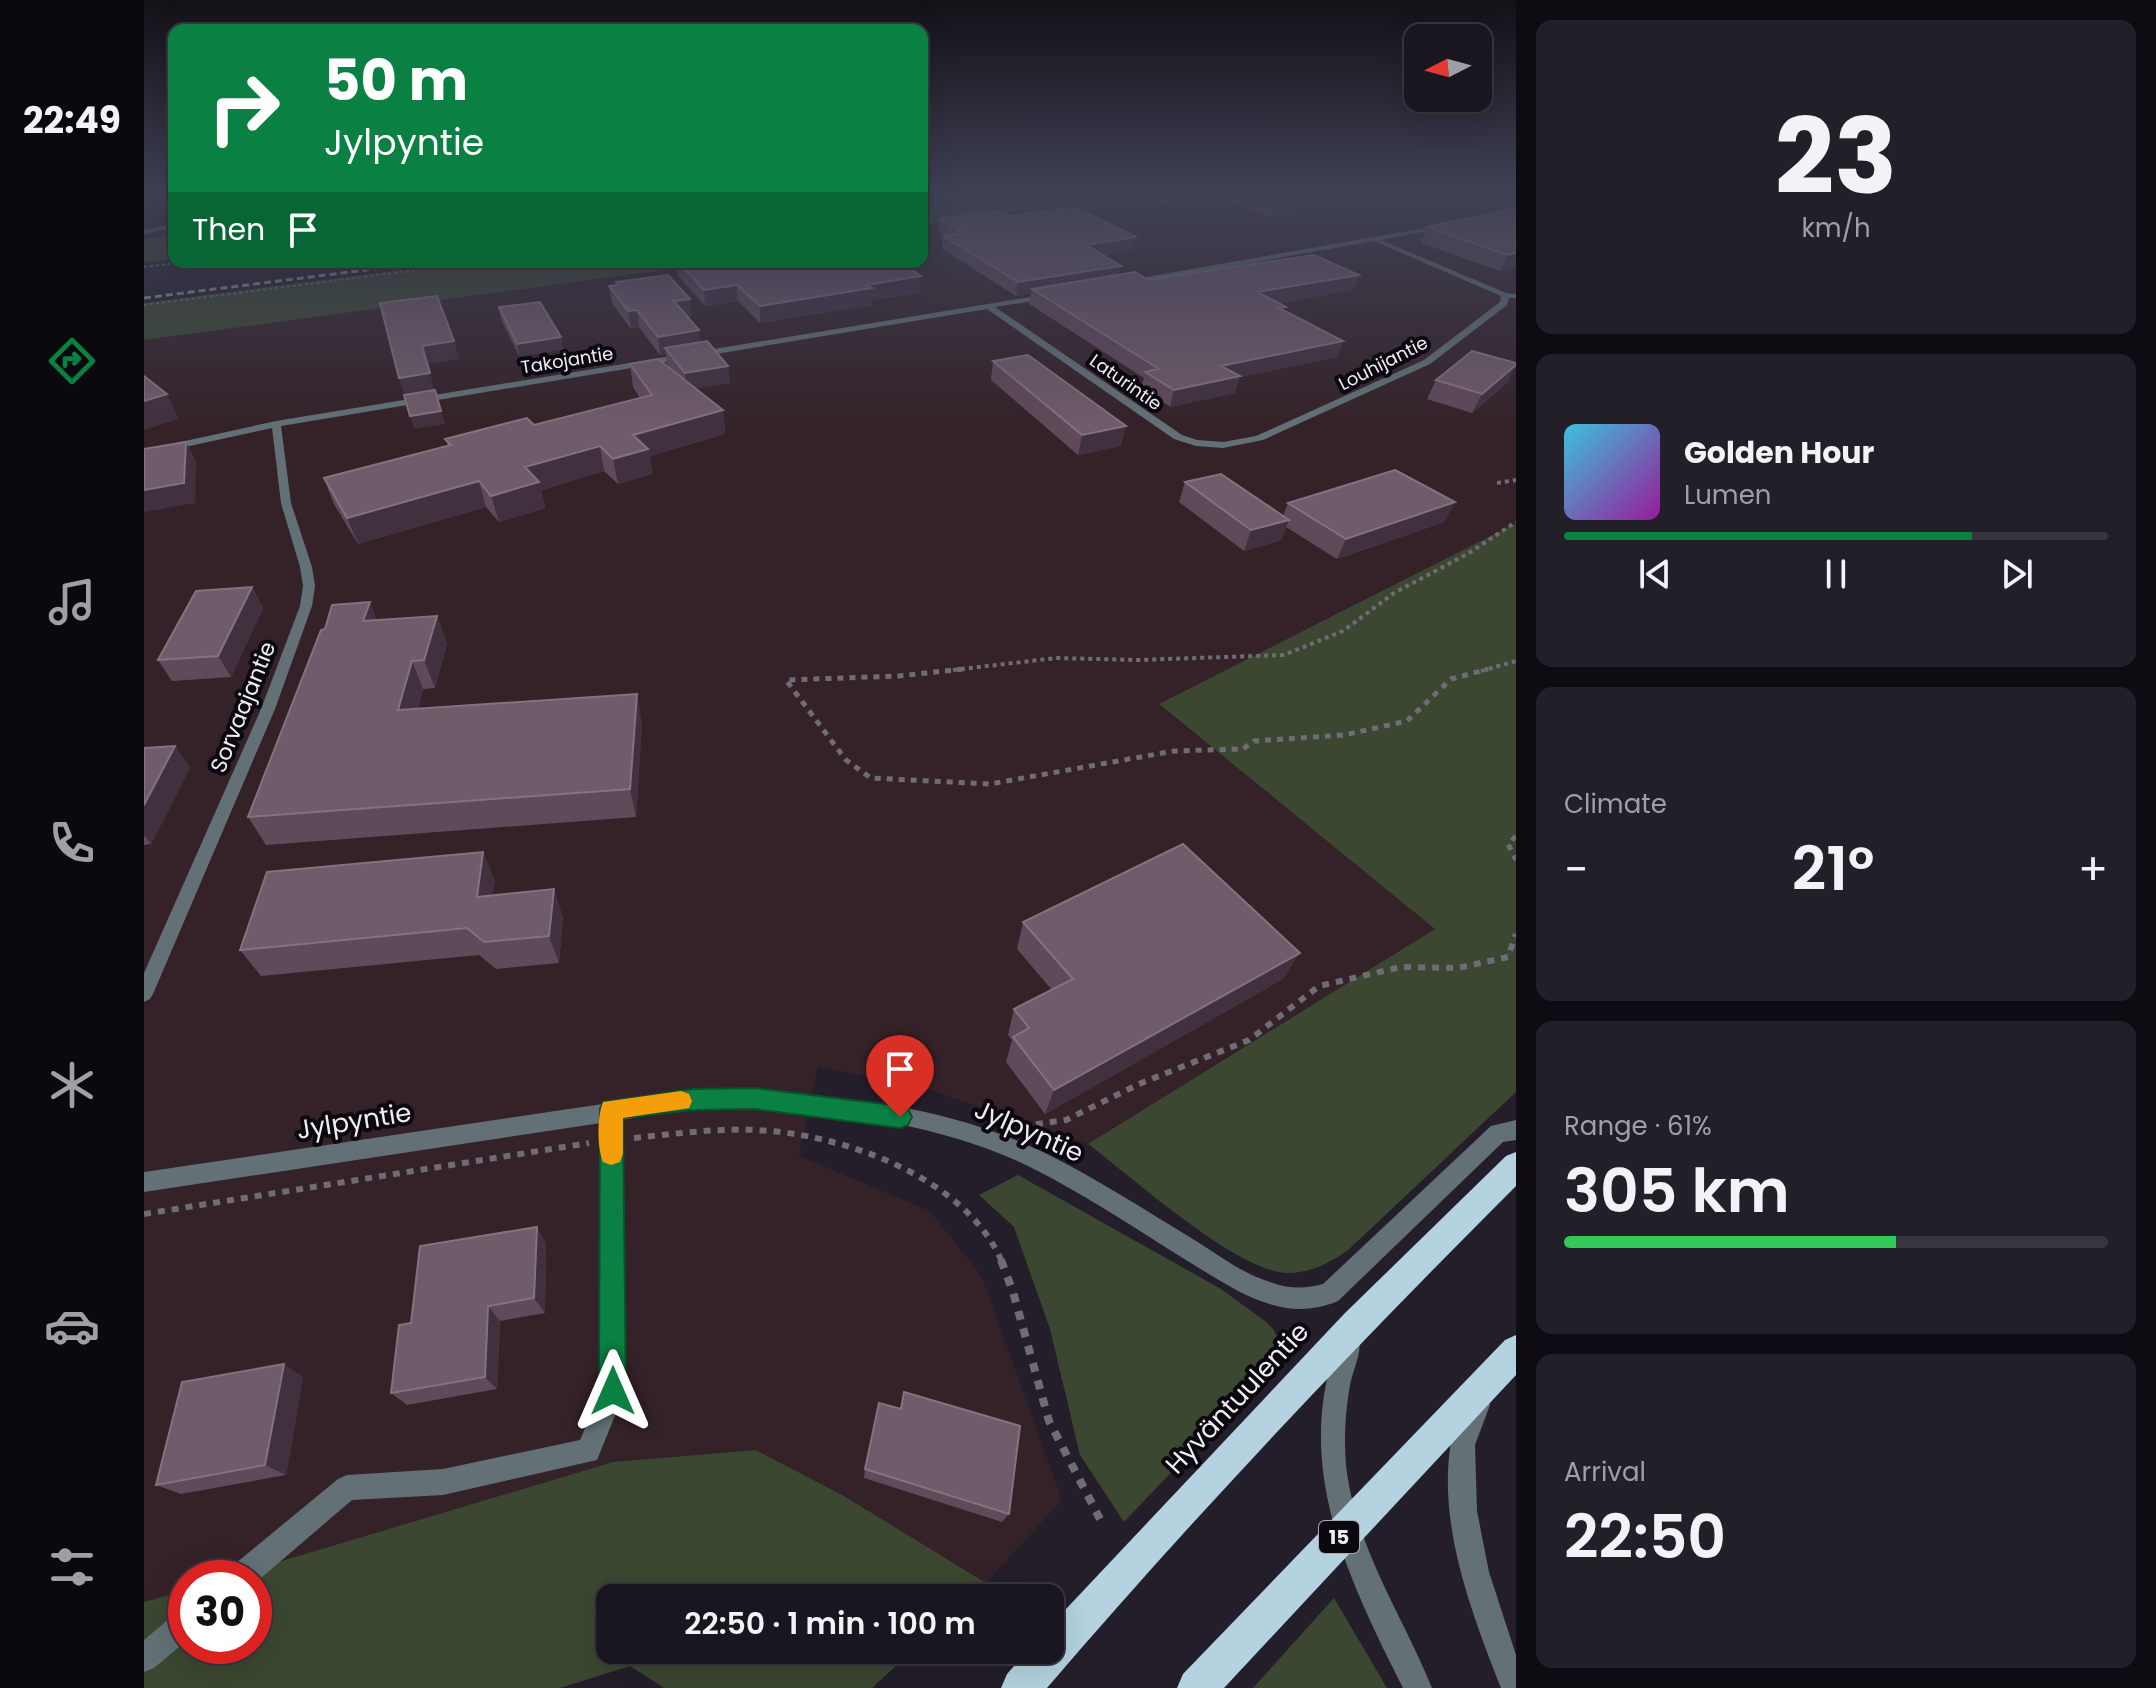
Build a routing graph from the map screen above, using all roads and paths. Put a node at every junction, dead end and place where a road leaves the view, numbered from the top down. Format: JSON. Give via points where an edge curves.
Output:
{"nodes":[{"id":1,"x":418,"y":270,"type":"edge"},
{"id":2,"x":1204,"y":270,"type":"edge"},
{"id":3,"x":1447,"y":270,"type":"edge"},
{"id":4,"x":1113,"y":285,"type":"edge"},
{"id":5,"x":1066,"y":293,"type":"edge"},
{"id":6,"x":1511,"y":296,"type":"edge"},
{"id":7,"x":144,"y":305,"type":"edge"},
{"id":8,"x":988,"y":306,"type":"junction"},
{"id":9,"x":276,"y":424,"type":"junction"},
{"id":10,"x":1259,"y":438,"type":"joint"},
{"id":11,"x":144,"y":453,"type":"edge"},
{"id":12,"x":1515,"y":480,"type":"edge"},
{"id":13,"x":1497,"y":483,"type":"dead end"},
{"id":14,"x":1516,"y":522,"type":"edge"},
{"id":15,"x":1516,"y":661,"type":"edge"},
{"id":16,"x":1516,"y":836,"type":"edge"},
{"id":17,"x":1516,"y":860,"type":"edge"},
{"id":18,"x":1516,"y":934,"type":"edge"},
{"id":19,"x":144,"y":994,"type":"edge"},
{"id":20,"x":611,"y":1109,"type":"junction"},
{"id":21,"x":1516,"y":1130,"type":"edge"},
{"id":22,"x":973,"y":1132,"type":"junction"},
{"id":23,"x":611,"y":1140,"type":"junction"},
{"id":24,"x":1516,"y":1166,"type":"edge"},
{"id":25,"x":144,"y":1182,"type":"edge"},
{"id":26,"x":144,"y":1214,"type":"edge"},
{"id":27,"x":1355,"y":1325,"type":"junction"},
{"id":28,"x":1516,"y":1351,"type":"edge"},
{"id":29,"x":1484,"y":1388,"type":"junction"},
{"id":30,"x":1100,"y":1519,"type":"dead end"},
{"id":31,"x":1346,"y":1530,"type":"junction"},
{"id":32,"x":261,"y":1560,"type":"edge"},
{"id":33,"x":168,"y":1638,"type":"edge"},
{"id":34,"x":144,"y":1658,"type":"edge"},
{"id":35,"x":1021,"y":1688,"type":"edge"},
{"id":36,"x":1197,"y":1688,"type":"edge"},
{"id":37,"x":1418,"y":1688,"type":"edge"},
{"id":38,"x":1515,"y":1688,"type":"edge"}],
"edges":[{"from":1,"to":7,"type":"path"},
{"from":2,"to":4,"type":"street"},
{"from":3,"to":6,"type":"street"},
{"from":5,"to":8,"type":"street","name":"Takojantie"},
{"from":6,"to":10,"type":"street","name":"Louhijantie","via":[[1427,362]]},
{"from":8,"to":9,"type":"street","name":"Takojantie"},
{"from":8,"to":10,"type":"street","name":"Laturintie","via":[[1178,437],[1223,445]]},
{"from":9,"to":11,"type":"street","name":"Takojantie"},
{"from":9,"to":19,"type":"street","name":"Sorvaajantie","via":[[286,503],[306,567],[306,606],[268,709]]},
{"from":12,"to":13,"type":"path"},
{"from":14,"to":15,"type":"path","via":[[1394,593],[1343,631],[1284,655],[1056,658],[899,676],[786,680],[846,760],[871,778],[990,784],[1174,751],[1243,749],[1254,741],[1344,735],[1407,721],[1451,679]]},
{"from":16,"to":17,"type":"path","via":[[1508,844]]},
{"from":18,"to":22,"type":"path","via":[[1508,957],[1458,968],[1401,967],[1319,986],[1249,1040],[1066,1120]]},
{"from":20,"to":22,"type":"street","name":"Jylpyntie","via":[[755,1099]]},
{"from":20,"to":23,"type":"street"},
{"from":20,"to":25,"type":"street","name":"Jylpyntie"},
{"from":21,"to":22,"type":"street","name":"Jylpyntie","via":[[1498,1133],[1330,1293],[1305,1301],[1275,1296],[1235,1277],[1034,1159]]},
{"from":23,"to":26,"type":"path"},
{"from":23,"to":30,"type":"path","via":[[773,1131],[870,1155],[915,1174],[952,1198],[998,1253],[1059,1448]]},
{"from":23,"to":32,"type":"street","via":[[613,1391],[588,1451],[443,1482],[347,1488]]},
{"from":24,"to":27,"type":"highway","name":"Hyväntuulentie"},
{"from":27,"to":31,"type":"street","via":[[1336,1389],[1333,1447]]},
{"from":27,"to":35,"type":"highway","name":"Hyväntuulentie"},
{"from":28,"to":29,"type":"highway","number":"15"},
{"from":29,"to":31,"type":"highway","number":"15"},
{"from":29,"to":38,"type":"street","via":[[1462,1448],[1464,1523]]},
{"from":31,"to":36,"type":"highway","number":"15"},
{"from":31,"to":37,"type":"street"},
{"from":33,"to":34,"type":"street"}]}
